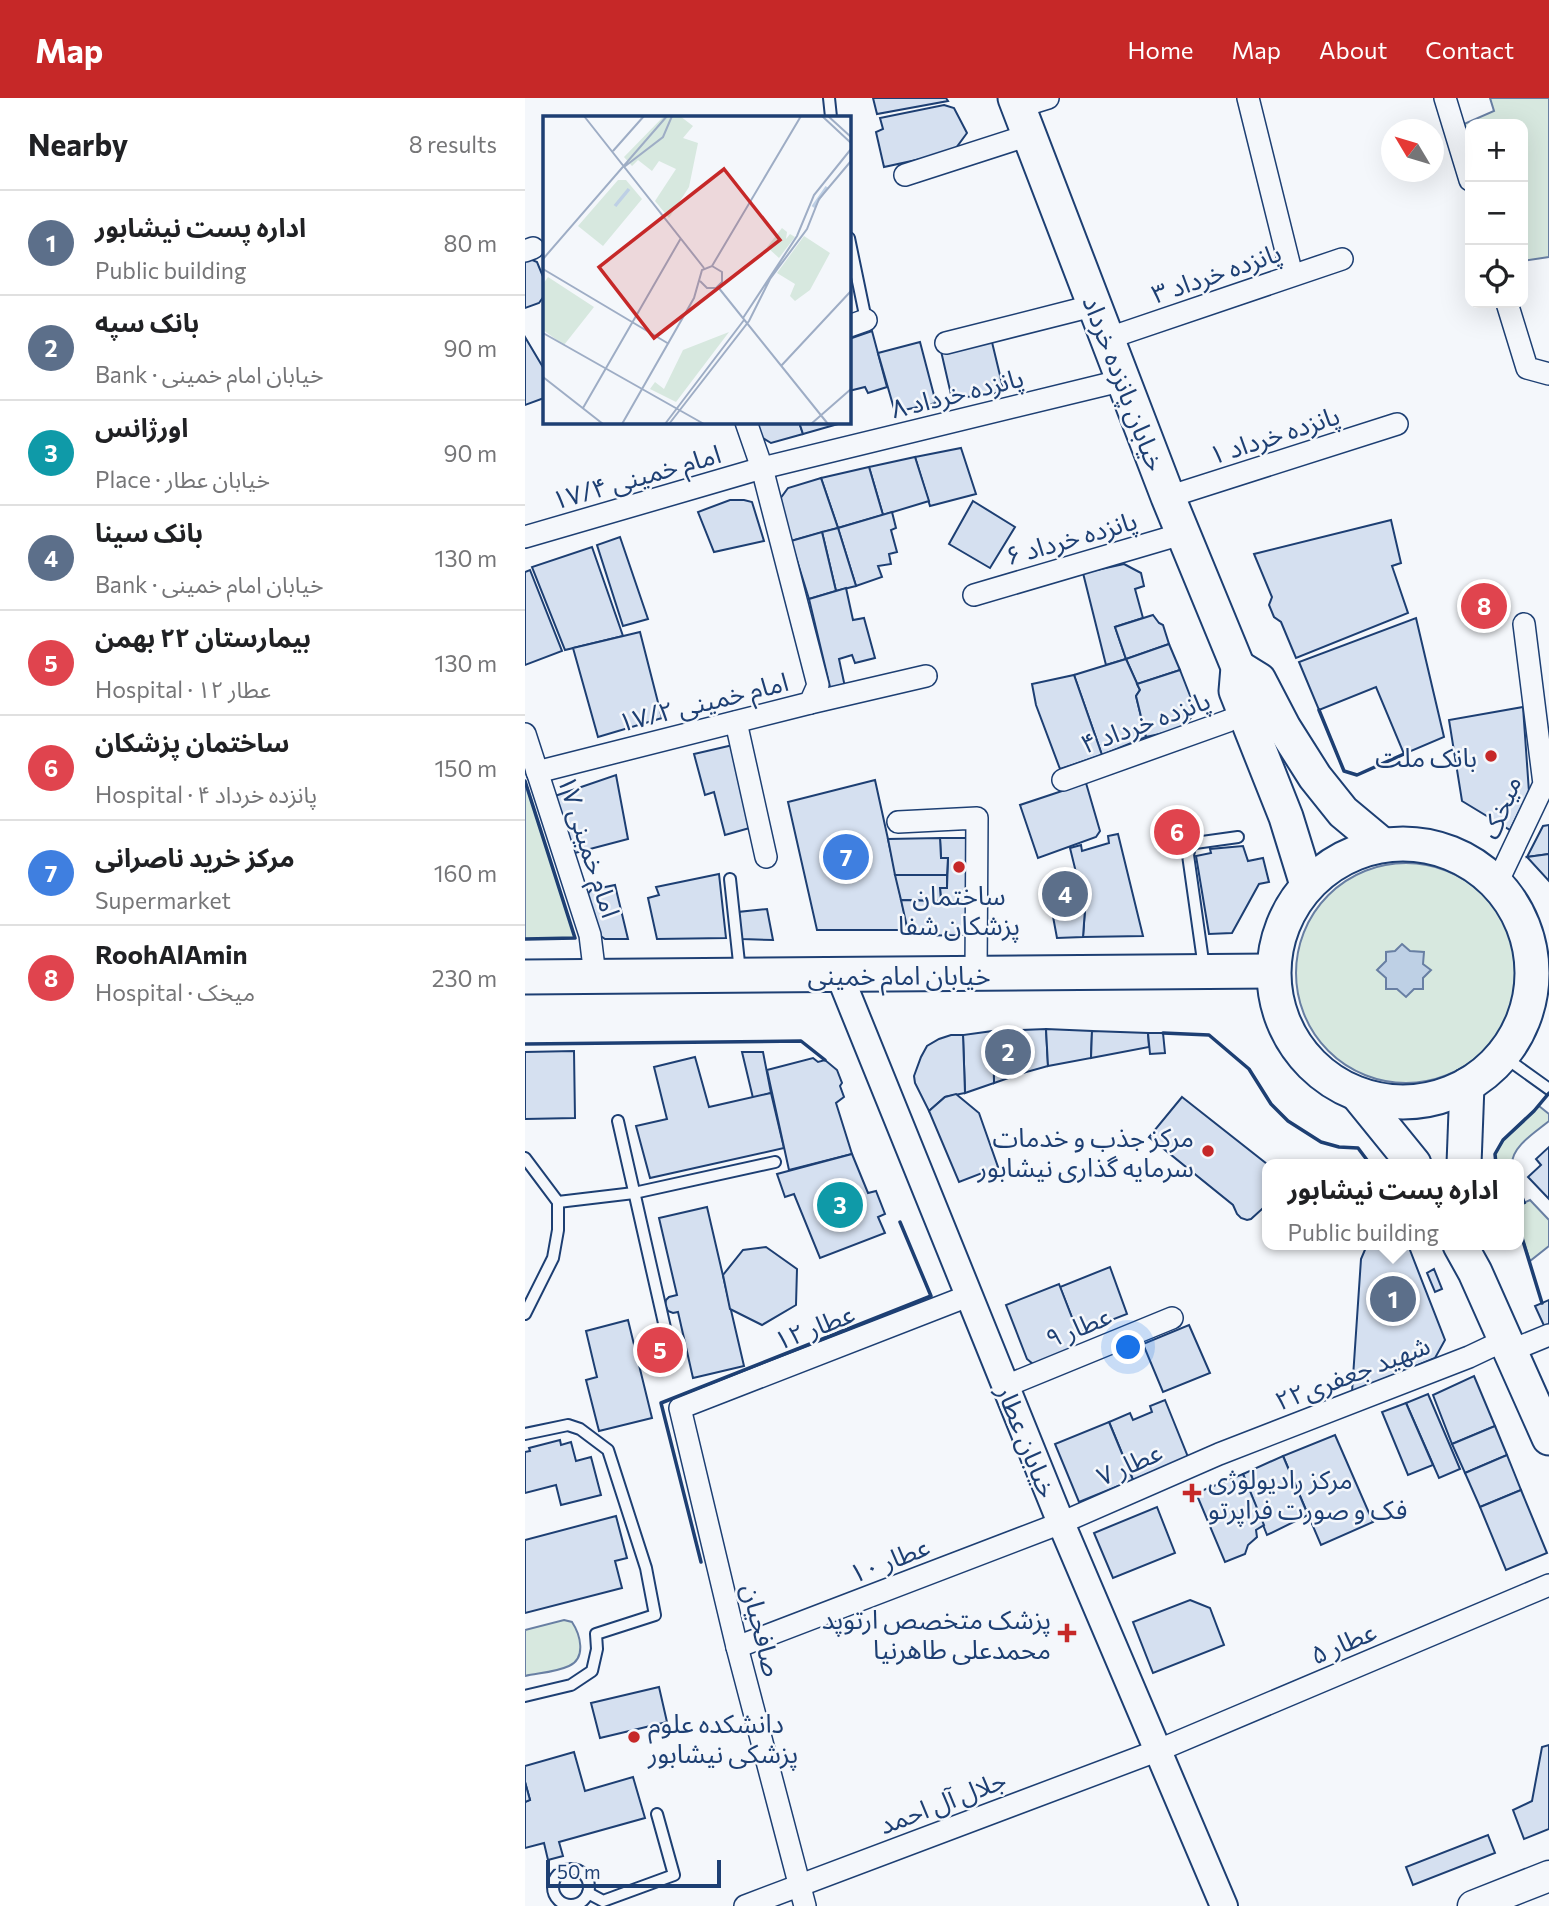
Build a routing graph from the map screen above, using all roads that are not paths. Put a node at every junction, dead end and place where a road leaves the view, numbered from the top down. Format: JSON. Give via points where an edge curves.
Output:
{"nodes":[{"id":1,"x":829,"y":98,"type":"edge"},
{"id":2,"x":1248,"y":98,"type":"edge"},
{"id":3,"x":1445,"y":98,"type":"edge"},
{"id":4,"x":1028,"y":110,"type":"edge"},
{"id":5,"x":831,"y":116,"type":"edge"},
{"id":6,"x":1465,"y":164,"type":"edge"},
{"id":7,"x":905,"y":175,"type":"dead end"},
{"id":8,"x":851,"y":259,"type":"edge"},
{"id":9,"x":1342,"y":259,"type":"dead end"},
{"id":10,"x":1292,"y":275,"type":"junction"},
{"id":11,"x":1095,"y":304,"type":"junction"},
{"id":12,"x":1509,"y":308,"type":"edge"},
{"id":13,"x":857,"y":323,"type":"edge"},
{"id":14,"x":1109,"y":338,"type":"junction"},
{"id":15,"x":946,"y":344,"type":"dead end"},
{"id":16,"x":1549,"y":374,"type":"edge"},
{"id":17,"x":1124,"y":380,"type":"junction"},
{"id":18,"x":747,"y":424,"type":"edge"},
{"id":19,"x":1397,"y":424,"type":"dead end"},
{"id":20,"x":762,"y":468,"type":"junction"},
{"id":21,"x":1168,"y":497,"type":"junction"},
{"id":22,"x":1185,"y":533,"type":"junction"},
{"id":23,"x":525,"y":537,"type":"edge"},
{"id":24,"x":974,"y":595,"type":"dead end"},
{"id":25,"x":1524,"y":624,"type":"dead end"},
{"id":26,"x":1238,"y":667,"type":"junction"},
{"id":27,"x":926,"y":676,"type":"dead end"},
{"id":28,"x":810,"y":704,"type":"junction"},
{"id":29,"x":1245,"y":713,"type":"junction"},
{"id":30,"x":736,"y":722,"type":"junction"},
{"id":31,"x":525,"y":734,"type":"edge"},
{"id":32,"x":537,"y":772,"type":"junction"},
{"id":33,"x":1063,"y":780,"type":"dead end"},
{"id":34,"x":898,"y":822,"type":"dead end"},
{"id":35,"x":1238,"y":837,"type":"dead end"},
{"id":36,"x":1379,"y":842,"type":"junction"},
{"id":37,"x":766,"y":857,"type":"dead end"},
{"id":38,"x":730,"y":879,"type":"dead end"},
{"id":39,"x":1497,"y":883,"type":"junction"},
{"id":40,"x":1307,"y":885,"type":"junction"},
{"id":41,"x":1205,"y":971,"type":"junction"},
{"id":42,"x":1273,"y":971,"type":"junction"},
{"id":43,"x":976,"y":973,"type":"junction"},
{"id":44,"x":839,"y":974,"type":"junction"},
{"id":45,"x":740,"y":975,"type":"junction"},
{"id":46,"x":595,"y":976,"type":"junction"},
{"id":47,"x":525,"y":977,"type":"edge"},
{"id":48,"x":1541,"y":981,"type":"edge"},
{"id":49,"x":1503,"y":1056,"type":"junction"},
{"id":50,"x":1467,"y":1085,"type":"junction"},
{"id":51,"x":1549,"y":1089,"type":"edge"},
{"id":52,"x":1358,"y":1095,"type":"junction"},
{"id":53,"x":618,"y":1121,"type":"dead end"},
{"id":54,"x":525,"y":1158,"type":"edge"},
{"id":55,"x":1410,"y":1159,"type":"edge"},
{"id":56,"x":1464,"y":1159,"type":"edge"},
{"id":57,"x":775,"y":1162,"type":"dead end"},
{"id":58,"x":634,"y":1193,"type":"junction"},
{"id":59,"x":558,"y":1202,"type":"junction"},
{"id":60,"x":1469,"y":1254,"type":"edge"},
{"id":61,"x":968,"y":1296,"type":"junction"},
{"id":62,"x":525,"y":1314,"type":"edge"},
{"id":63,"x":1172,"y":1318,"type":"dead end"},
{"id":64,"x":1549,"y":1335,"type":"edge"},
{"id":65,"x":1508,"y":1345,"type":"junction"},
{"id":66,"x":671,"y":1354,"type":"dead end"},
{"id":67,"x":1006,"y":1386,"type":"junction"},
{"id":68,"x":680,"y":1408,"type":"joint"},
{"id":69,"x":525,"y":1434,"type":"edge"},
{"id":70,"x":1549,"y":1438,"type":"edge"},
{"id":71,"x":1219,"y":1454,"type":"joint"},
{"id":72,"x":1061,"y":1523,"type":"junction"},
{"id":73,"x":1549,"y":1585,"type":"edge"},
{"id":74,"x":737,"y":1647,"type":"junction"},
{"id":75,"x":525,"y":1696,"type":"edge"},
{"id":76,"x":1159,"y":1750,"type":"junction"},
{"id":77,"x":657,"y":1814,"type":"dead end"},
{"id":78,"x":1549,"y":1876,"type":"edge"},
{"id":79,"x":799,"y":1885,"type":"junction"},
{"id":80,"x":588,"y":1893,"type":"junction"},
{"id":81,"x":574,"y":1905,"type":"edge"},
{"id":82,"x":745,"y":1906,"type":"edge"},
{"id":83,"x":805,"y":1906,"type":"edge"},
{"id":84,"x":1224,"y":1906,"type":"edge"},
{"id":85,"x":1473,"y":1906,"type":"edge"}],
"edges":[{"from":1,"to":5,"type":"lane"},
{"from":2,"to":10,"type":"street"},
{"from":3,"to":6,"type":"street"},
{"from":4,"to":7,"type":"street"},
{"from":4,"to":11,"type":"main road","name":"خیابان پانزده خرداد"},
{"from":8,"to":13,"type":"lane"},
{"from":9,"to":10,"type":"street","name":"پانزده خرداد ۳"},
{"from":10,"to":14,"type":"street","name":"پانزده خرداد ۳"},
{"from":11,"to":14,"type":"main road","name":"خیابان پانزده خرداد"},
{"from":11,"to":15,"type":"street"},
{"from":12,"to":16,"type":"street","via":[[1527,368]]},
{"from":14,"to":17,"type":"main road","name":"خیابان پانزده خرداد"},
{"from":17,"to":20,"type":"street","name":"پانزده خرداد ۸"},
{"from":17,"to":21,"type":"main road","name":"خیابان پانزده خرداد"},
{"from":18,"to":20,"type":"street","name":"امام خمینی ۱۷/۲"},
{"from":19,"to":21,"type":"street","name":"پانزده خرداد ۱"},
{"from":20,"to":23,"type":"street","name":"امام خمینی ۱۷/۴"},
{"from":20,"to":28,"type":"street","name":"امام خمینی ۱۷/۲","via":[[818,685]]},
{"from":21,"to":22,"type":"main road","name":"خیابان پانزده خرداد"},
{"from":22,"to":24,"type":"street","name":"پانزده خرداد ۶"},
{"from":22,"to":26,"type":"main road","name":"خیابان پانزده خرداد"},
{"from":25,"to":39,"type":"street","name":"میخک","via":[[1544,784]]},
{"from":26,"to":29,"type":"main road","name":"خیابان پانزده خرداد","via":[[1236,691]]},
{"from":26,"to":36,"type":"main road","name":"خیابان پانزده خرداد","via":[[1259,680],[1284,728],[1343,813]]},
{"from":27,"to":28,"type":"street"},
{"from":28,"to":30,"type":"street","name":"امام خمینی ۱۷/۲"},
{"from":29,"to":33,"type":"street","name":"پانزده خرداد ۴"},
{"from":29,"to":40,"type":"main road","name":"خیابان پانزده خرداد"},
{"from":30,"to":32,"type":"street","name":"امام خمینی ۱۷/۲"},
{"from":30,"to":37,"type":"street"},
{"from":31,"to":32,"type":"street","name":"امام خمینی ۱۷"},
{"from":32,"to":46,"type":"street","name":"امام خمینی ۱۷","via":[[590,935]]},
{"from":34,"to":43,"type":"street","via":[[978,818]]},
{"from":35,"to":41,"type":"lane","via":[[1195,843],[1188,855]]},
{"from":36,"to":39,"type":"main road","via":[[1432,846],[1467,859]]},
{"from":36,"to":40,"type":"main road","via":[[1330,865]]},
{"from":38,"to":45,"type":"lane"},
{"from":39,"to":48,"type":"main road","via":[[1518,912]]},
{"from":40,"to":42,"type":"main road","via":[[1277,940]]},
{"from":41,"to":42,"type":"main road","name":"خیابان امام خمینی"},
{"from":41,"to":43,"type":"main road","name":"خیابان امام خمینی"},
{"from":42,"to":52,"type":"main road","via":[[1276,1003],[1299,1051],[1329,1080]]},
{"from":43,"to":44,"type":"main road","name":"خیابان امام خمینی"},
{"from":44,"to":45,"type":"main road","name":"خیابان امام خمینی"},
{"from":44,"to":61,"type":"street","name":"خیابان عطار"},
{"from":45,"to":46,"type":"main road","name":"خیابان امام خمینی"},
{"from":46,"to":47,"type":"main road","name":"خیابان امام خمینی"},
{"from":48,"to":49,"type":"main road"},
{"from":49,"to":50,"type":"main road"},
{"from":49,"to":51,"type":"lane"},
{"from":50,"to":52,"type":"main road","via":[[1428,1100],[1392,1102]]},
{"from":50,"to":56,"type":"main road"},
{"from":52,"to":55,"type":"main road"},
{"from":53,"to":58,"type":"lane"},
{"from":54,"to":59,"type":"lane"},
{"from":57,"to":58,"type":"lane"},
{"from":58,"to":59,"type":"lane"},
{"from":58,"to":66,"type":"lane"},
{"from":59,"to":62,"type":"lane","via":[[553,1258]]},
{"from":60,"to":65,"type":"main road"},
{"from":61,"to":67,"type":"street","name":"خیابان عطار"},
{"from":61,"to":68,"type":"street","name":"عطار ۱۲"},
{"from":63,"to":67,"type":"street","name":"عطار ۹"},
{"from":64,"to":65,"type":"street","name":"شهید جعفری۲۲"},
{"from":65,"to":70,"type":"main road"},
{"from":65,"to":71,"type":"street","name":"شهید جعفری۲۲"},
{"from":67,"to":72,"type":"street","name":"خیابان عطار"},
{"from":68,"to":74,"type":"street","name":"صافحیان"},
{"from":69,"to":75,"type":"lane","via":[[568,1425],[608,1450],[646,1568],[655,1615],[596,1634],[592,1671],[571,1685]]},
{"from":71,"to":72,"type":"street","name":"عطار ۷"},
{"from":72,"to":74,"type":"street","name":"عطار ۱۰"},
{"from":72,"to":76,"type":"street","name":"خیابان عطار"},
{"from":73,"to":76,"type":"street","name":"عطار ۵"},
{"from":74,"to":79,"type":"street","name":"صافحیان"},
{"from":76,"to":79,"type":"street","name":"جلال آل احمد"},
{"from":76,"to":84,"type":"street","name":"خیابان عطار"},
{"from":77,"to":80,"type":"lane","via":[[674,1875],[603,1901]]},
{"from":78,"to":85,"type":"main road"},
{"from":79,"to":82,"type":"street","name":"جلال آل احمد"},
{"from":79,"to":83,"type":"street","name":"صافحیان"},
{"from":80,"to":81,"type":"lane"},
{"from":80,"to":81,"type":"lane","via":[[588,1881],[581,1872],[569,1869],[559,1874],[553,1884],[555,1895]]}]}
